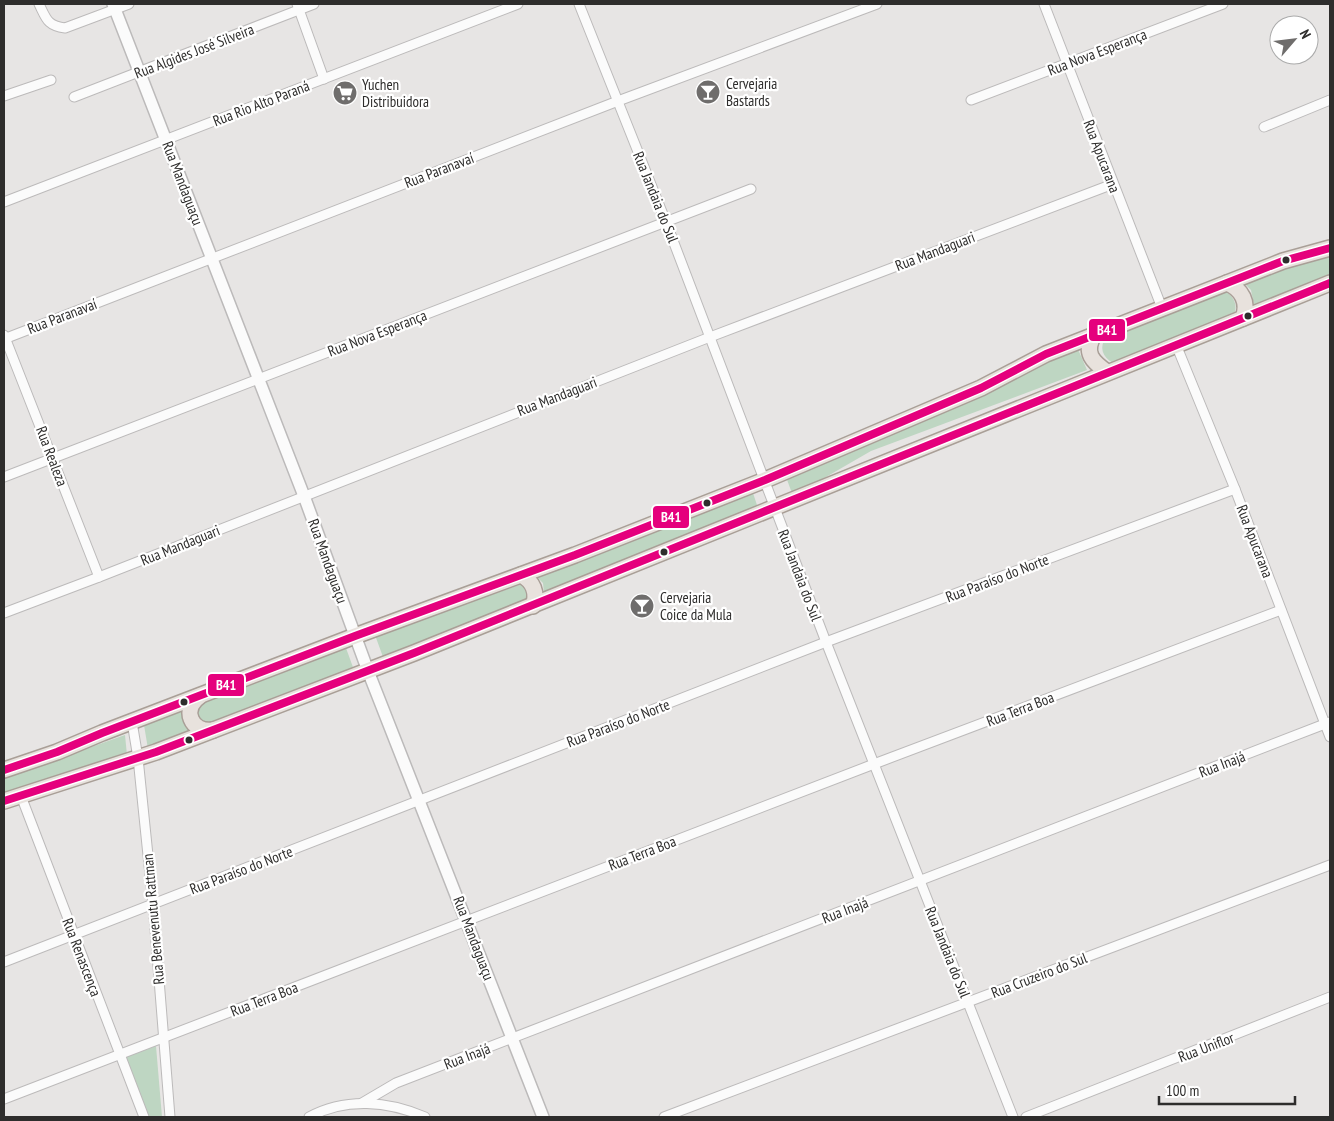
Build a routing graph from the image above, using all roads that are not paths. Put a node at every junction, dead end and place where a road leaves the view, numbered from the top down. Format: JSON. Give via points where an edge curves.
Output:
{"nodes":[{"id":1,"x":39,"y":4,"type":"edge"},
{"id":2,"x":129,"y":4,"type":"edge"},
{"id":3,"x":314,"y":4,"type":"edge"},
{"id":4,"x":518,"y":4,"type":"edge"},
{"id":5,"x":579,"y":4,"type":"edge"},
{"id":6,"x":877,"y":4,"type":"edge"},
{"id":7,"x":1044,"y":4,"type":"edge"},
{"id":8,"x":1223,"y":4,"type":"edge"},
{"id":9,"x":114,"y":6,"type":"edge"},
{"id":10,"x":298,"y":7,"type":"edge"},
{"id":11,"x":1067,"y":63,"type":"junction"},
{"id":12,"x":139,"y":72,"type":"junction"},
{"id":13,"x":324,"y":79,"type":"junction"},
{"id":14,"x":51,"y":80,"type":"dead end"},
{"id":15,"x":4,"y":96,"type":"edge"},
{"id":16,"x":74,"y":97,"type":"dead end"},
{"id":17,"x":970,"y":100,"type":"dead end"},
{"id":18,"x":1330,"y":100,"type":"edge"},
{"id":19,"x":618,"y":101,"type":"junction"},
{"id":20,"x":1264,"y":127,"type":"dead end"},
{"id":21,"x":166,"y":139,"type":"junction"},
{"id":22,"x":1112,"y":184,"type":"junction"},
{"id":23,"x":751,"y":189,"type":"dead end"},
{"id":24,"x":4,"y":202,"type":"edge"},
{"id":25,"x":666,"y":222,"type":"junction"},
{"id":26,"x":1330,"y":248,"type":"edge"},
{"id":27,"x":211,"y":258,"type":"junction"},
{"id":28,"x":1227,"y":283,"type":"junction"},
{"id":29,"x":1330,"y":283,"type":"edge"},
{"id":30,"x":1162,"y":308,"type":"junction"},
{"id":31,"x":1243,"y":318,"type":"junction"},
{"id":32,"x":1094,"y":335,"type":"junction"},
{"id":33,"x":710,"y":337,"type":"junction"},
{"id":34,"x":4,"y":338,"type":"edge"},
{"id":35,"x":1177,"y":346,"type":"junction"},
{"id":36,"x":1107,"y":372,"type":"junction"},
{"id":37,"x":258,"y":378,"type":"junction"},
{"id":38,"x":53,"y":458,"type":"junction"},
{"id":39,"x":4,"y":477,"type":"edge"},
{"id":40,"x":765,"y":480,"type":"junction"},
{"id":41,"x":1235,"y":488,"type":"junction"},
{"id":42,"x":304,"y":496,"type":"junction"},
{"id":43,"x":775,"y":508,"type":"junction"},
{"id":44,"x":521,"y":575,"type":"junction"},
{"id":45,"x":99,"y":577,"type":"junction"},
{"id":46,"x":533,"y":606,"type":"junction"},
{"id":47,"x":1281,"y":610,"type":"junction"},
{"id":48,"x":4,"y":613,"type":"edge"},
{"id":49,"x":355,"y":636,"type":"junction"},
{"id":50,"x":826,"y":642,"type":"junction"},
{"id":51,"x":368,"y":671,"type":"junction"},
{"id":52,"x":202,"y":696,"type":"junction"},
{"id":53,"x":132,"y":722,"type":"junction"},
{"id":54,"x":1328,"y":723,"type":"edge"},
{"id":55,"x":213,"y":730,"type":"junction"},
{"id":56,"x":1330,"y":737,"type":"edge"},
{"id":57,"x":138,"y":758,"type":"junction"},
{"id":58,"x":874,"y":764,"type":"junction"},
{"id":59,"x":4,"y":768,"type":"edge"},
{"id":60,"x":22,"y":796,"type":"junction"},
{"id":61,"x":420,"y":800,"type":"junction"},
{"id":62,"x":4,"y":801,"type":"edge"},
{"id":63,"x":1330,"y":865,"type":"edge"},
{"id":64,"x":920,"y":881,"type":"junction"},
{"id":65,"x":152,"y":904,"type":"junction"},
{"id":66,"x":467,"y":920,"type":"junction"},
{"id":67,"x":74,"y":935,"type":"junction"},
{"id":68,"x":4,"y":962,"type":"edge"},
{"id":69,"x":1330,"y":997,"type":"edge"},
{"id":70,"x":968,"y":1002,"type":"junction"},
{"id":71,"x":163,"y":1038,"type":"junction"},
{"id":72,"x":513,"y":1039,"type":"junction"},
{"id":73,"x":120,"y":1054,"type":"junction"},
{"id":74,"x":4,"y":1099,"type":"edge"},
{"id":75,"x":362,"y":1103,"type":"junction"},
{"id":76,"x":144,"y":1117,"type":"edge"},
{"id":77,"x":170,"y":1117,"type":"edge"},
{"id":78,"x":309,"y":1117,"type":"edge"},
{"id":79,"x":426,"y":1117,"type":"edge"},
{"id":80,"x":543,"y":1117,"type":"edge"},
{"id":81,"x":664,"y":1117,"type":"edge"},
{"id":82,"x":1013,"y":1117,"type":"edge"},
{"id":83,"x":1026,"y":1117,"type":"edge"}],
"edges":[{"from":1,"to":9,"type":"street","via":[[48,22],[54,27],[65,28]]},
{"from":2,"to":9,"type":"street"},
{"from":3,"to":10,"type":"street","name":"Rua Algides José Silveira"},
{"from":4,"to":13,"type":"street","name":"Rua Rio Alto Paraná"},
{"from":5,"to":19,"type":"street","name":"Rua Jandaia do Sul"},
{"from":6,"to":19,"type":"street","name":"Rua Paranavaí"},
{"from":7,"to":11,"type":"street","name":"Rua Apucarana"},
{"from":8,"to":11,"type":"street","name":"Rua Nova Esperança"},
{"from":9,"to":12,"type":"street","name":"Rua Mandaguaçu"},
{"from":10,"to":12,"type":"street","name":"Rua Algides José Silveira"},
{"from":10,"to":13,"type":"street"},
{"from":11,"to":17,"type":"street","name":"Rua Nova Esperança"},
{"from":11,"to":22,"type":"street","name":"Rua Apucarana"},
{"from":12,"to":16,"type":"street","name":"Rua Algides José Silveira"},
{"from":12,"to":21,"type":"street","name":"Rua Mandaguaçu"},
{"from":13,"to":21,"type":"street","name":"Rua Rio Alto Paraná"},
{"from":14,"to":15,"type":"street"},
{"from":18,"to":20,"type":"street"},
{"from":19,"to":25,"type":"street","name":"Rua Jandaia do Sul"},
{"from":19,"to":27,"type":"street","name":"Rua Paranavaí"},
{"from":21,"to":24,"type":"street","name":"Rua Rio Alto Paraná"},
{"from":21,"to":27,"type":"street","name":"Rua Mandaguaçu"},
{"from":22,"to":30,"type":"street","name":"Rua Apucarana"},
{"from":22,"to":33,"type":"street","name":"Rua Mandaguari"},
{"from":23,"to":25,"type":"street","name":"Rua Nova Esperança"},
{"from":25,"to":33,"type":"street","name":"Rua Jandaia do Sul"},
{"from":25,"to":37,"type":"street","name":"Rua Nova Esperança"},
{"from":26,"to":28,"type":"main road","via":[[1282,261]]},
{"from":27,"to":34,"type":"street","name":"Rua Paranavaí"},
{"from":27,"to":37,"type":"street","name":"Rua Mandaguaçu"},
{"from":28,"to":30,"type":"main road"},
{"from":28,"to":31,"type":"main road","via":[[1236,287],[1244,299]]},
{"from":29,"to":31,"type":"main road"},
{"from":30,"to":32,"type":"main road"},
{"from":31,"to":35,"type":"main road"},
{"from":32,"to":36,"type":"main road","via":[[1090,342],[1091,358]]},
{"from":32,"to":40,"type":"main road","via":[[1046,354],[982,388]]},
{"from":33,"to":40,"type":"street","name":"Rua Jandaia do Sul"},
{"from":33,"to":42,"type":"street","name":"Rua Mandaguari"},
{"from":34,"to":38,"type":"street","name":"Rua Realeza"},
{"from":35,"to":36,"type":"main road"},
{"from":35,"to":41,"type":"street","name":"Rua Apucarana"},
{"from":36,"to":43,"type":"main road"},
{"from":37,"to":38,"type":"street","name":"Rua Nova Esperança"},
{"from":37,"to":42,"type":"street","name":"Rua Mandaguaçu"},
{"from":38,"to":39,"type":"street","name":"Rua Nova Esperança"},
{"from":38,"to":45,"type":"street","name":"Rua Realeza"},
{"from":40,"to":43,"type":"street","name":"Rua Jandaia do Sul"},
{"from":40,"to":44,"type":"main road"},
{"from":41,"to":47,"type":"street","name":"Rua Apucarana"},
{"from":41,"to":50,"type":"street","name":"Rua Paraíso do Norte"},
{"from":42,"to":45,"type":"street","name":"Rua Mandaguari"},
{"from":42,"to":49,"type":"street","name":"Rua Mandaguaçu"},
{"from":43,"to":46,"type":"main road"},
{"from":43,"to":50,"type":"street","name":"Rua Jandaia do Sul"},
{"from":44,"to":46,"type":"main road","via":[[528,579],[534,590]]},
{"from":44,"to":49,"type":"main road"},
{"from":45,"to":48,"type":"street","name":"Rua Mandaguari"},
{"from":46,"to":51,"type":"main road"},
{"from":47,"to":54,"type":"street","name":"Rua Apucarana"},
{"from":47,"to":58,"type":"street","name":"Rua Terra Boa"},
{"from":49,"to":51,"type":"street","name":"Rua Mandaguaçu"},
{"from":49,"to":52,"type":"main road"},
{"from":50,"to":58,"type":"street","name":"Rua Jandaia do Sul"},
{"from":50,"to":61,"type":"street","name":"Rua Paraíso do Norte"},
{"from":51,"to":55,"type":"main road"},
{"from":51,"to":61,"type":"street","name":"Rua Mandaguaçu"},
{"from":52,"to":53,"type":"main road"},
{"from":52,"to":55,"type":"main road","via":[[192,705],[191,719],[200,729]]},
{"from":53,"to":57,"type":"street","name":"Rua Benevenutu Rattman"},
{"from":53,"to":59,"type":"main road","via":[[57,752]]},
{"from":54,"to":56,"type":"street","name":"Rua Apucarana"},
{"from":54,"to":64,"type":"street","name":"Rua Inajá"},
{"from":55,"to":57,"type":"main road"},
{"from":57,"to":60,"type":"main road"},
{"from":57,"to":65,"type":"street","name":"Rua Benevenutu Rattman"},
{"from":58,"to":64,"type":"street","name":"Rua Jandaia do Sul"},
{"from":58,"to":66,"type":"street","name":"Rua Terra Boa"},
{"from":60,"to":62,"type":"main road"},
{"from":60,"to":67,"type":"street","name":"Rua Renascença"},
{"from":61,"to":65,"type":"street","name":"Rua Paraíso do Norte"},
{"from":61,"to":66,"type":"street","name":"Rua Mandaguaçu"},
{"from":63,"to":70,"type":"street","name":"Rua Cruzeiro do Sul"},
{"from":64,"to":70,"type":"street","name":"Rua Jandaia do Sul"},
{"from":64,"to":72,"type":"street","name":"Rua Inajá"},
{"from":65,"to":67,"type":"street","name":"Rua Paraíso do Norte"},
{"from":65,"to":71,"type":"street","name":"Rua Benevenutu Rattman"},
{"from":66,"to":71,"type":"street","name":"Rua Terra Boa"},
{"from":66,"to":72,"type":"street","name":"Rua Mandaguaçu"},
{"from":67,"to":68,"type":"street","name":"Rua Paraíso do Norte"},
{"from":67,"to":73,"type":"street","name":"Rua Renascença"},
{"from":69,"to":83,"type":"street","name":"Rua Uniflor"},
{"from":70,"to":81,"type":"street","name":"Rua Cruzeiro do Sul"},
{"from":70,"to":82,"type":"street","name":"Rua Jandaia do Sul"},
{"from":71,"to":73,"type":"street","name":"Rua Terra Boa"},
{"from":71,"to":77,"type":"street","name":"Rua Benevenutu Rattman"},
{"from":72,"to":75,"type":"street","name":"Rua Inajá","via":[[396,1083]]},
{"from":72,"to":80,"type":"street","name":"Rua Mandaguaçu"},
{"from":73,"to":74,"type":"street","name":"Rua Terra Boa"},
{"from":73,"to":76,"type":"street","name":"Rua Renascença"},
{"from":75,"to":78,"type":"street"},
{"from":75,"to":79,"type":"street","via":[[406,1109]]}]}
